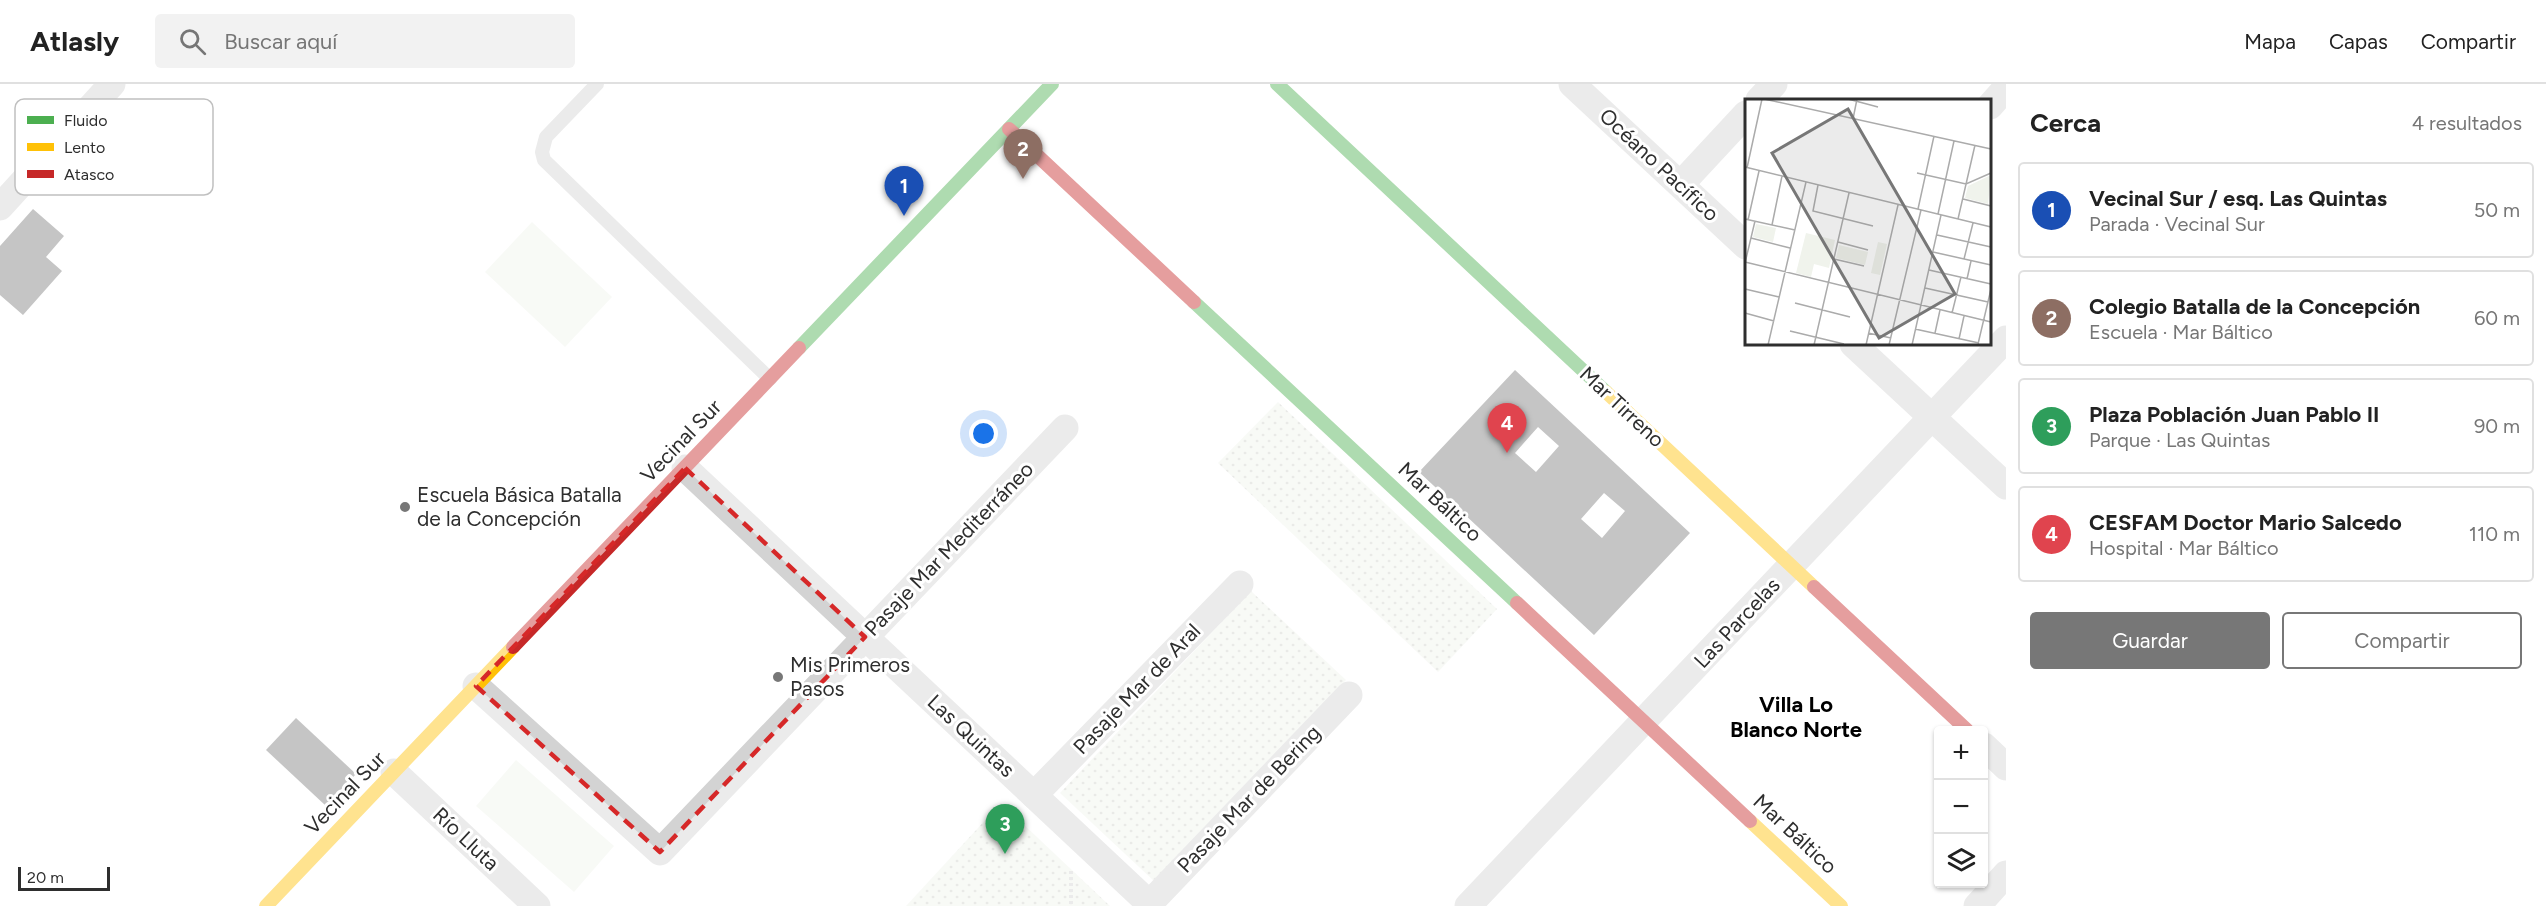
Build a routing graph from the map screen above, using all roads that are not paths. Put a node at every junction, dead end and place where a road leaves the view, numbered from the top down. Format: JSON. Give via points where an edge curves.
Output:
{"nodes":[{"id":1,"x":597,"y":84,"type":"edge"},
{"id":2,"x":1052,"y":84,"type":"edge"},
{"id":3,"x":1277,"y":84,"type":"edge"},
{"id":4,"x":1572,"y":84,"type":"edge"},
{"id":5,"x":1774,"y":84,"type":"edge"},
{"id":6,"x":2006,"y":88,"type":"edge"},
{"id":7,"x":1760,"y":99,"type":"edge"},
{"id":8,"x":1991,"y":104,"type":"edge"},
{"id":9,"x":1745,"y":115,"type":"edge"},
{"id":10,"x":1009,"y":129,"type":"junction"},
{"id":11,"x":1680,"y":184,"type":"junction"},
{"id":12,"x":15,"y":189,"type":"edge"},
{"id":13,"x":0,"y":207,"type":"edge"},
{"id":14,"x":1745,"y":245,"type":"edge"},
{"id":15,"x":2006,"y":339,"type":"edge"},
{"id":16,"x":1854,"y":345,"type":"edge"},
{"id":17,"x":770,"y":379,"type":"junction"},
{"id":18,"x":1932,"y":417,"type":"junction"},
{"id":19,"x":1065,"y":428,"type":"dead end"},
{"id":20,"x":685,"y":468,"type":"junction"},
{"id":21,"x":2006,"y":486,"type":"edge"},
{"id":22,"x":1791,"y":566,"type":"junction"},
{"id":23,"x":1240,"y":584,"type":"dead end"},
{"id":24,"x":865,"y":637,"type":"junction"},
{"id":25,"x":476,"y":686,"type":"junction"},
{"id":26,"x":1349,"y":695,"type":"dead end"},
{"id":27,"x":1644,"y":721,"type":"junction"},
{"id":28,"x":1963,"y":726,"type":"edge"},
{"id":29,"x":1988,"y":750,"type":"edge"},
{"id":30,"x":2006,"y":766,"type":"edge"},
{"id":31,"x":394,"y":772,"type":"junction"},
{"id":32,"x":1034,"y":795,"type":"junction"},
{"id":33,"x":2006,"y":874,"type":"edge"},
{"id":34,"x":1151,"y":905,"type":"edge"},
{"id":35,"x":266,"y":906,"type":"edge"},
{"id":36,"x":537,"y":906,"type":"edge"},
{"id":37,"x":1468,"y":906,"type":"edge"},
{"id":38,"x":1842,"y":906,"type":"edge"},
{"id":39,"x":1977,"y":906,"type":"edge"}],
"edges":[{"from":1,"to":17,"type":"lane","via":[[546,137],[544,160]]},
{"from":2,"to":10,"type":"street","name":"Vecinal Sur"},
{"from":3,"to":22,"type":"street","name":"Mar Tirreno"},
{"from":4,"to":11,"type":"street","name":"Océano Pacífico"},
{"from":5,"to":7,"type":"street"},
{"from":6,"to":8,"type":"street"},
{"from":9,"to":11,"type":"street"},
{"from":10,"to":17,"type":"street","name":"Vecinal Sur"},
{"from":10,"to":27,"type":"street","name":"Mar Báltico"},
{"from":11,"to":14,"type":"street","name":"Océano Pacífico"},
{"from":12,"to":13,"type":"street"},
{"from":15,"to":18,"type":"street","name":"Las Parcelas"},
{"from":16,"to":18,"type":"street"},
{"from":17,"to":20,"type":"street","name":"Vecinal Sur"},
{"from":18,"to":21,"type":"street"},
{"from":18,"to":22,"type":"street","name":"Las Parcelas"},
{"from":19,"to":24,"type":"street","name":"Pasaje Mar Mediterráneo"},
{"from":20,"to":24,"type":"street","name":"Las Quintas"},
{"from":20,"to":25,"type":"street","name":"Vecinal Sur"},
{"from":22,"to":27,"type":"street","name":"Las Parcelas"},
{"from":22,"to":28,"type":"street","name":"Mar Tirreno"},
{"from":23,"to":32,"type":"street","name":"Pasaje Mar de Aral"},
{"from":24,"to":25,"type":"street","name":"Pasaje Mar Mediterráneo","via":[[660,852]]},
{"from":24,"to":32,"type":"street","name":"Las Quintas"},
{"from":25,"to":31,"type":"street","name":"Vecinal Sur"},
{"from":26,"to":34,"type":"street","name":"Pasaje Mar de Bering"},
{"from":27,"to":37,"type":"street","name":"Las Parcelas"},
{"from":27,"to":38,"type":"street","name":"Mar Báltico"},
{"from":29,"to":30,"type":"street"},
{"from":31,"to":35,"type":"street","name":"Vecinal Sur"},
{"from":31,"to":36,"type":"street","name":"Río Lluta"},
{"from":32,"to":34,"type":"street","name":"Las Quintas"},
{"from":33,"to":39,"type":"street"}]}
